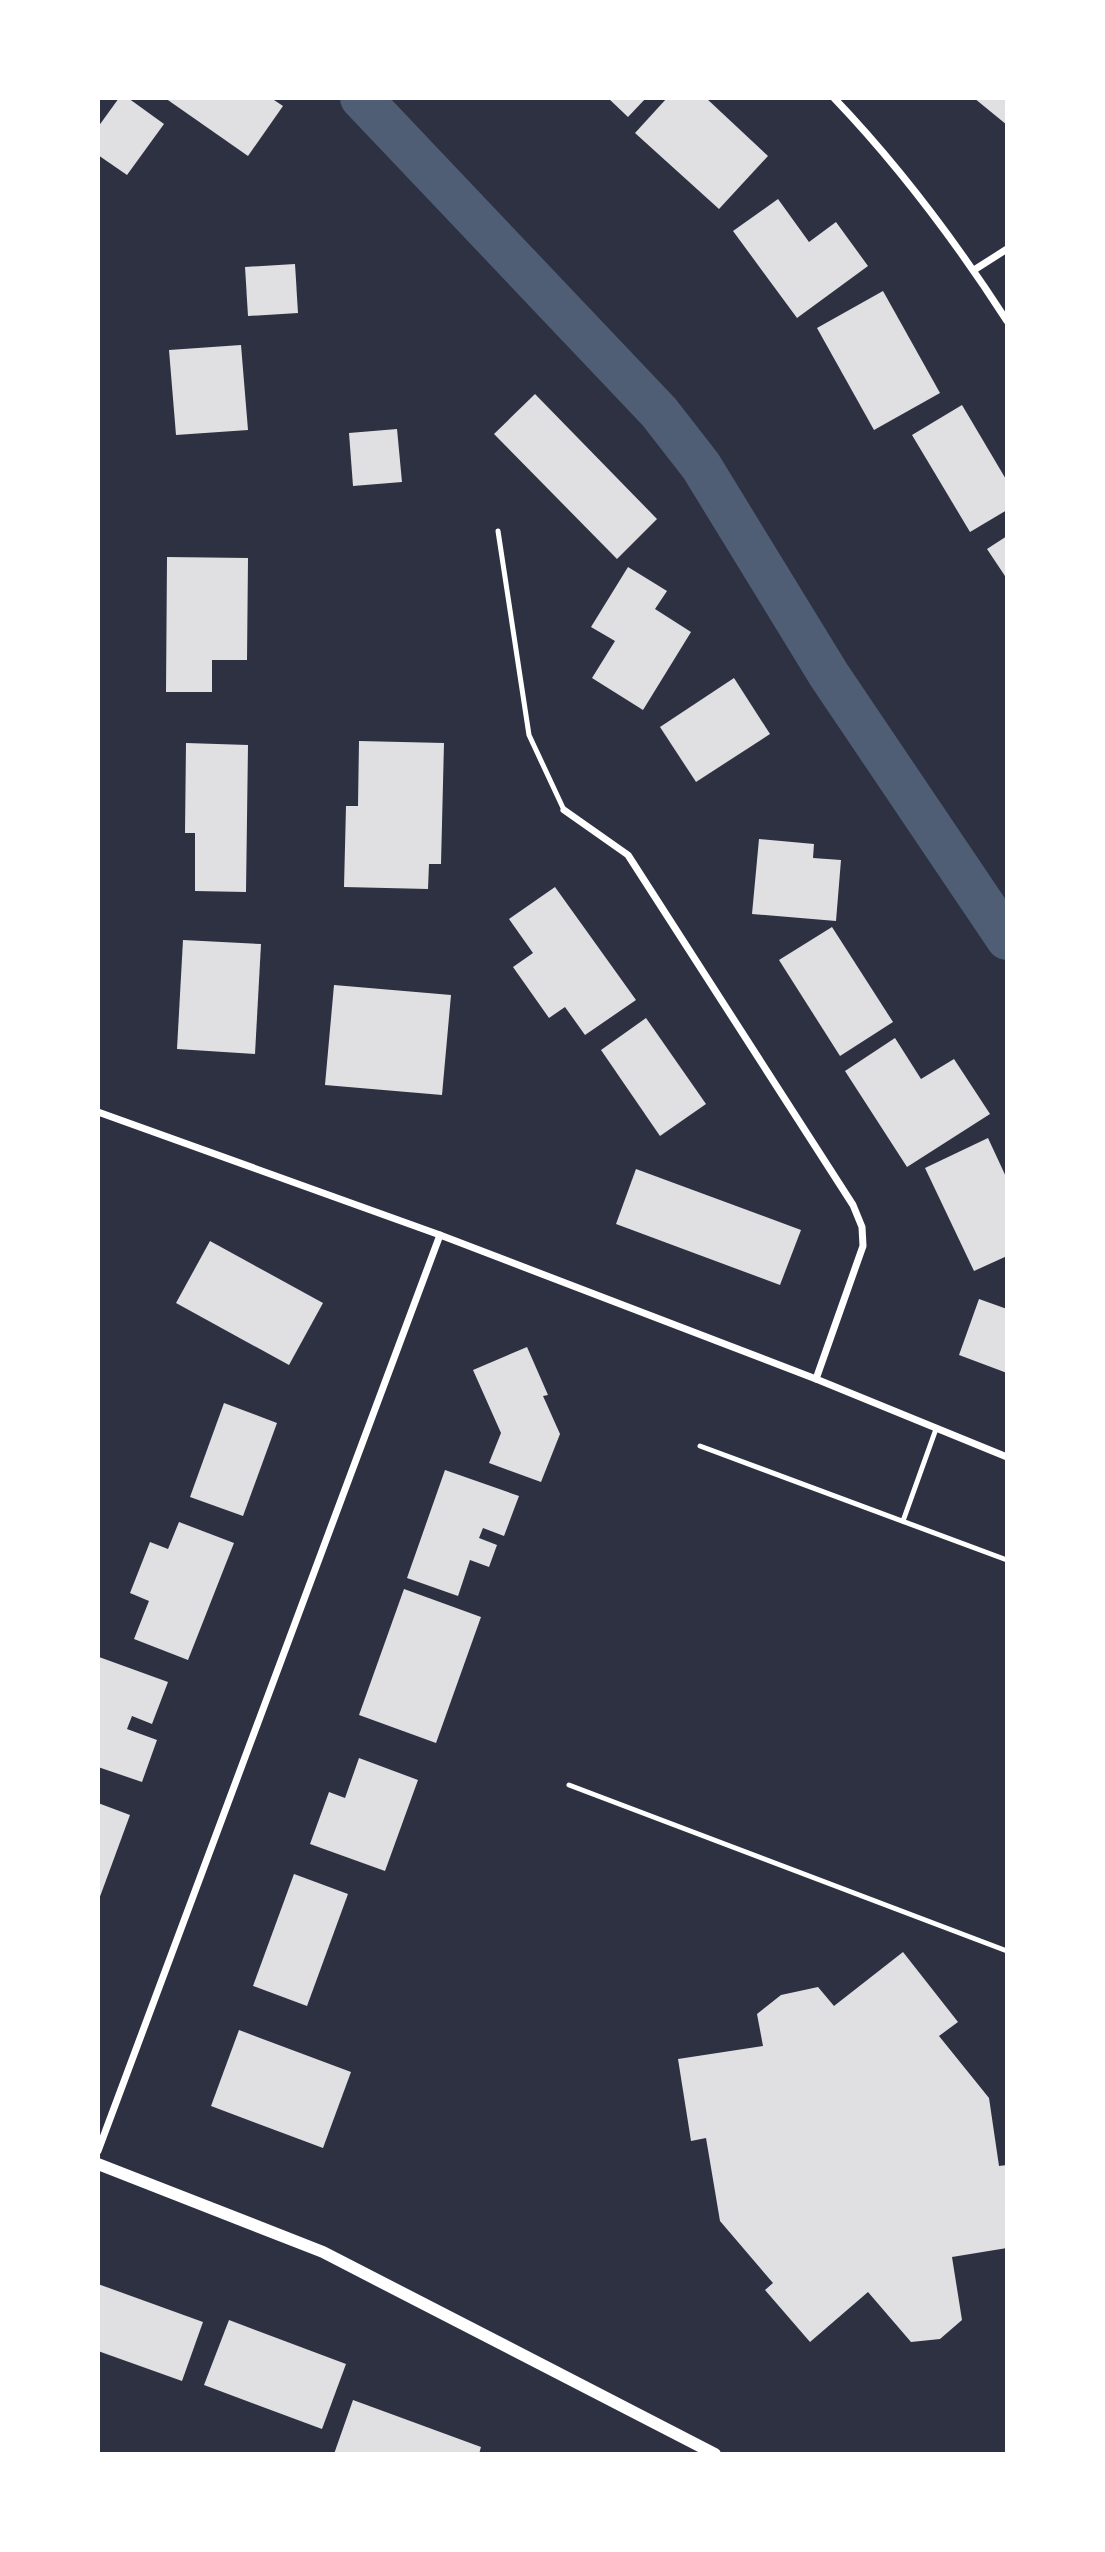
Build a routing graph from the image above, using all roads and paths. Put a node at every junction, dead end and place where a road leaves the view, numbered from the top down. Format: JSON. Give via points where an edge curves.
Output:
{"nodes":[{"id":1,"x":834,"y":98,"type":"edge"},
{"id":2,"x":1007,"y":249,"type":"edge"},
{"id":3,"x":974,"y":270,"type":"junction"},
{"id":4,"x":1007,"y":321,"type":"edge"},
{"id":5,"x":498,"y":531,"type":"dead end"},
{"id":6,"x":564,"y":810,"type":"joint"},
{"id":7,"x":98,"y":1112,"type":"edge"},
{"id":8,"x":440,"y":1235,"type":"junction"},
{"id":9,"x":816,"y":1379,"type":"junction"},
{"id":10,"x":936,"y":1429,"type":"junction"},
{"id":11,"x":700,"y":1446,"type":"dead end"},
{"id":12,"x":1007,"y":1457,"type":"edge"},
{"id":13,"x":903,"y":1521,"type":"junction"},
{"id":14,"x":1007,"y":1560,"type":"edge"},
{"id":15,"x":569,"y":1785,"type":"dead end"},
{"id":16,"x":1007,"y":1951,"type":"edge"},
{"id":17,"x":98,"y":2151,"type":"edge"},
{"id":18,"x":98,"y":2164,"type":"edge"},
{"id":19,"x":715,"y":2454,"type":"edge"}],
"edges":[{"from":1,"to":3,"type":"street","via":[[878,143]]},
{"from":2,"to":3,"type":"street"},
{"from":3,"to":4,"type":"street"},
{"from":5,"to":6,"type":"lane","via":[[529,735]]},
{"from":6,"to":9,"type":"street","via":[[628,855],[853,1205],[862,1227],[863,1247]]},
{"from":7,"to":8,"type":"street"},
{"from":8,"to":9,"type":"street"},
{"from":8,"to":17,"type":"street"},
{"from":9,"to":10,"type":"street"},
{"from":10,"to":12,"type":"street"},
{"from":10,"to":13,"type":"lane"},
{"from":11,"to":13,"type":"lane"},
{"from":13,"to":14,"type":"lane"},
{"from":15,"to":16,"type":"lane"},
{"from":18,"to":19,"type":"street","via":[[323,2252]]}]}
